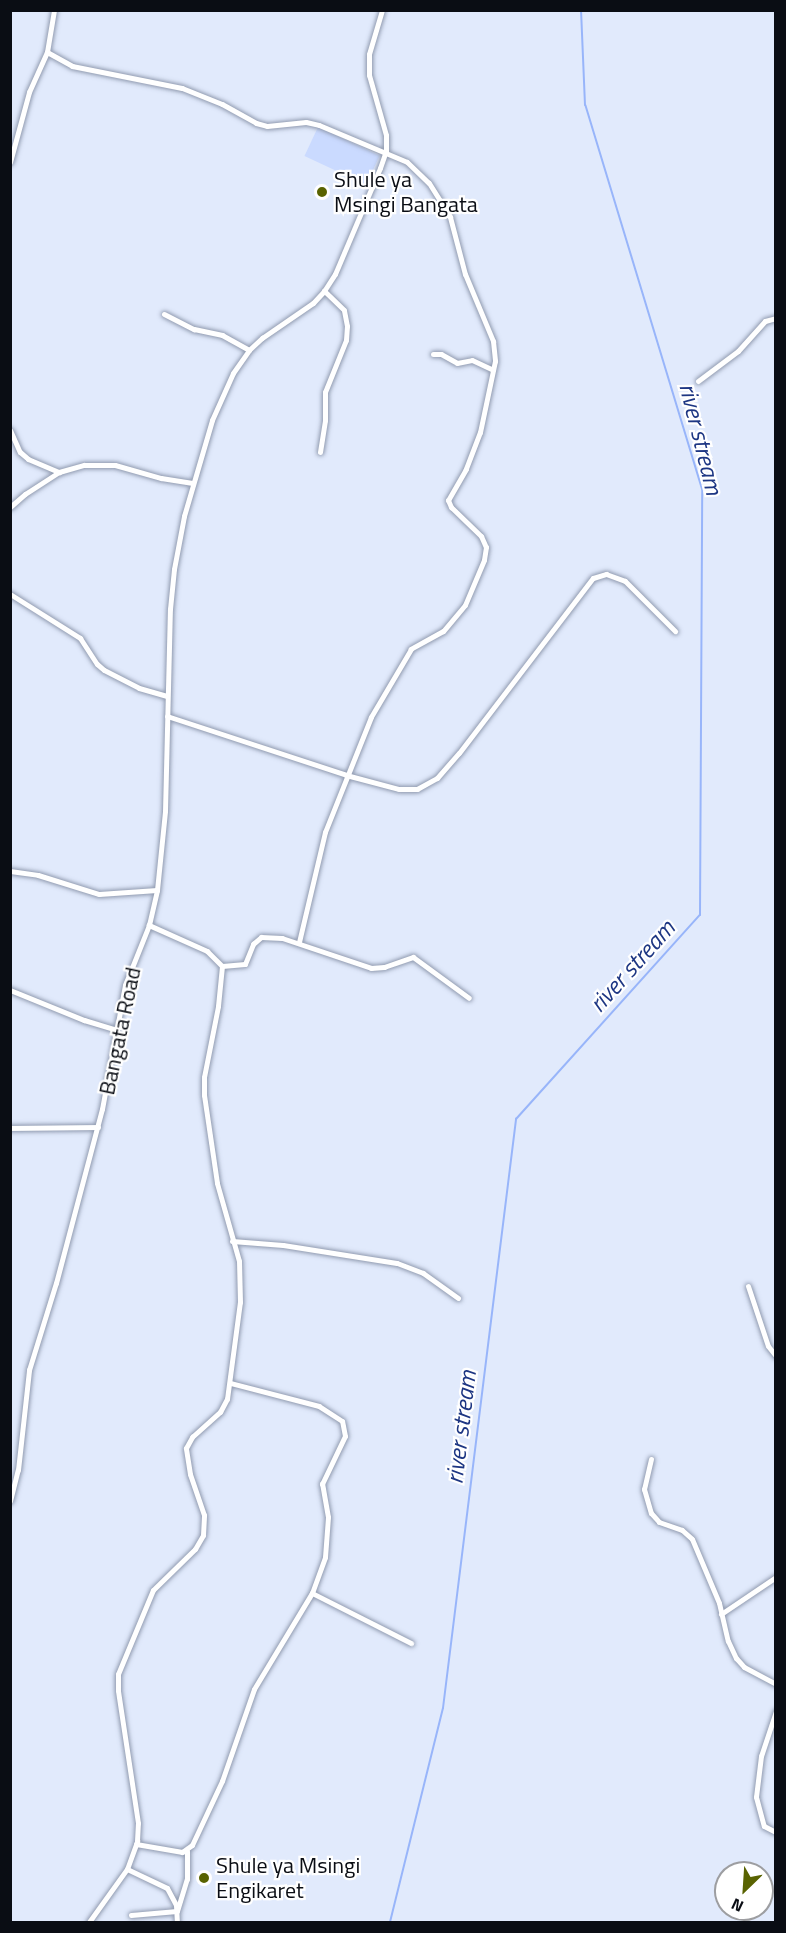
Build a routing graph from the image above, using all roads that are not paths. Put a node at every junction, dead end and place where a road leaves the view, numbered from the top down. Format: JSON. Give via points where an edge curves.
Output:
{"nodes":[{"id":1,"x":54,"y":10,"type":"edge"},
{"id":2,"x":382,"y":10,"type":"edge"},
{"id":3,"x":47,"y":52,"type":"junction"},
{"id":4,"x":386,"y":151,"type":"junction"},
{"id":5,"x":10,"y":162,"type":"edge"},
{"id":6,"x":324,"y":291,"type":"junction"},
{"id":7,"x":164,"y":314,"type":"dead end"},
{"id":8,"x":776,"y":318,"type":"edge"},
{"id":9,"x":249,"y":350,"type":"junction"},
{"id":10,"x":433,"y":354,"type":"dead end"},
{"id":11,"x":493,"y":370,"type":"junction"},
{"id":12,"x":698,"y":381,"type":"dead end"},
{"id":13,"x":10,"y":430,"type":"edge"},
{"id":14,"x":320,"y":452,"type":"dead end"},
{"id":15,"x":59,"y":472,"type":"junction"},
{"id":16,"x":193,"y":483,"type":"junction"},
{"id":17,"x":10,"y":507,"type":"edge"},
{"id":18,"x":10,"y":594,"type":"edge"},
{"id":19,"x":675,"y":631,"type":"dead end"},
{"id":20,"x":167,"y":696,"type":"junction"},
{"id":21,"x":167,"y":716,"type":"junction"},
{"id":22,"x":346,"y":775,"type":"junction"},
{"id":23,"x":10,"y":871,"type":"edge"},
{"id":24,"x":156,"y":890,"type":"junction"},
{"id":25,"x":149,"y":926,"type":"junction"},
{"id":26,"x":298,"y":942,"type":"junction"},
{"id":27,"x":222,"y":966,"type":"junction"},
{"id":28,"x":10,"y":990,"type":"edge"},
{"id":29,"x":469,"y":998,"type":"dead end"},
{"id":30,"x":117,"y":1030,"type":"junction"},
{"id":31,"x":98,"y":1127,"type":"junction"},
{"id":32,"x":10,"y":1128,"type":"edge"},
{"id":33,"x":232,"y":1241,"type":"junction"},
{"id":34,"x":748,"y":1286,"type":"dead end"},
{"id":35,"x":458,"y":1298,"type":"dead end"},
{"id":36,"x":776,"y":1356,"type":"edge"},
{"id":37,"x":231,"y":1383,"type":"junction"},
{"id":38,"x":651,"y":1459,"type":"dead end"},
{"id":39,"x":10,"y":1501,"type":"edge"},
{"id":40,"x":776,"y":1577,"type":"edge"},
{"id":41,"x":312,"y":1593,"type":"junction"},
{"id":42,"x":721,"y":1614,"type":"junction"},
{"id":43,"x":411,"y":1643,"type":"dead end"},
{"id":44,"x":776,"y":1684,"type":"edge"},
{"id":45,"x":776,"y":1711,"type":"edge"},
{"id":46,"x":776,"y":1832,"type":"edge"},
{"id":47,"x":136,"y":1844,"type":"junction"},
{"id":48,"x":187,"y":1851,"type":"junction"},
{"id":49,"x":127,"y":1869,"type":"junction"},
{"id":50,"x":177,"y":1911,"type":"junction"},
{"id":51,"x":131,"y":1915,"type":"dead end"},
{"id":52,"x":89,"y":1923,"type":"edge"},
{"id":53,"x":177,"y":1923,"type":"edge"}],
"edges":[{"from":1,"to":3,"type":"street"},
{"from":2,"to":4,"type":"street","name":"Bangata Road","via":[[369,54],[369,75],[385,129]]},
{"from":3,"to":4,"type":"street","via":[[72,66],[151,80],[203,95],[256,123],[267,126],[306,122]]},
{"from":3,"to":5,"type":"street","via":[[29,92]]},
{"from":4,"to":6,"type":"street","name":"Bangata Road","via":[[340,263]]},
{"from":4,"to":11,"type":"street","via":[[420,172],[450,217],[465,273],[493,341]]},
{"from":6,"to":9,"type":"street","name":"Bangata Road"},
{"from":6,"to":14,"type":"street","via":[[344,310],[347,332],[325,392],[326,420]]},
{"from":7,"to":9,"type":"street","via":[[194,329],[222,335]]},
{"from":8,"to":12,"type":"street","via":[[765,321],[738,351]]},
{"from":9,"to":16,"type":"street","name":"Bangata Road","via":[[212,420]]},
{"from":10,"to":11,"type":"street","via":[[457,363],[472,360]]},
{"from":11,"to":22,"type":"street","via":[[473,452],[448,500],[481,536],[486,548],[484,560],[465,605],[453,622],[436,637],[418,643],[397,668]]},
{"from":13,"to":15,"type":"street","via":[[20,452],[28,459]]},
{"from":15,"to":16,"type":"street","via":[[84,465],[115,465]]},
{"from":15,"to":17,"type":"street"},
{"from":16,"to":20,"type":"street","name":"Bangata Road","via":[[171,587]]},
{"from":18,"to":20,"type":"street","via":[[80,638],[104,670],[139,688]]},
{"from":19,"to":22,"type":"street","via":[[625,581],[600,575],[585,587],[437,778],[426,786],[408,789]]},
{"from":20,"to":21,"type":"street","name":"Bangata Road"},
{"from":21,"to":22,"type":"street"},
{"from":21,"to":24,"type":"street","name":"Bangata Road","via":[[165,812]]},
{"from":22,"to":26,"type":"street","via":[[325,832]]},
{"from":23,"to":24,"type":"street","via":[[38,875],[99,894]]},
{"from":24,"to":25,"type":"street","name":"Bangata Road"},
{"from":25,"to":27,"type":"street","via":[[207,951]]},
{"from":25,"to":30,"type":"street","name":"Bangata Road","via":[[125,985]]},
{"from":26,"to":27,"type":"street","via":[[261,937],[253,944],[245,964]]},
{"from":26,"to":29,"type":"street","via":[[371,968],[413,957]]},
{"from":27,"to":33,"type":"street","via":[[204,1085],[217,1184]]},
{"from":28,"to":30,"type":"street"},
{"from":30,"to":31,"type":"street","name":"Bangata Road"},
{"from":31,"to":32,"type":"street"},
{"from":31,"to":39,"type":"street","name":"Bangata Road","via":[[30,1363],[18,1470]]},
{"from":33,"to":35,"type":"street","via":[[397,1263],[423,1273]]},
{"from":33,"to":37,"type":"street","via":[[239,1261],[240,1302]]},
{"from":34,"to":36,"type":"street","via":[[768,1346]]},
{"from":37,"to":41,"type":"street","via":[[319,1406],[339,1417],[345,1426],[345,1436],[322,1484],[328,1530],[325,1557]]},
{"from":37,"to":47,"type":"street","via":[[220,1412],[192,1437],[186,1449],[204,1515],[203,1535],[195,1549],[153,1590],[118,1674],[138,1823]]},
{"from":38,"to":42,"type":"street","via":[[644,1490],[651,1513],[659,1522],[682,1530],[692,1539]]},
{"from":40,"to":42,"type":"street"},
{"from":41,"to":43,"type":"street"},
{"from":41,"to":48,"type":"street","via":[[254,1689],[222,1781]]},
{"from":42,"to":44,"type":"street","via":[[739,1663]]},
{"from":45,"to":46,"type":"street","via":[[761,1756],[756,1797],[764,1826]]},
{"from":47,"to":48,"type":"street"},
{"from":47,"to":49,"type":"street"},
{"from":48,"to":50,"type":"street","via":[[187,1880]]},
{"from":49,"to":50,"type":"street","via":[[167,1888]]},
{"from":49,"to":52,"type":"street"},
{"from":50,"to":51,"type":"street"},
{"from":50,"to":53,"type":"street"}]}
